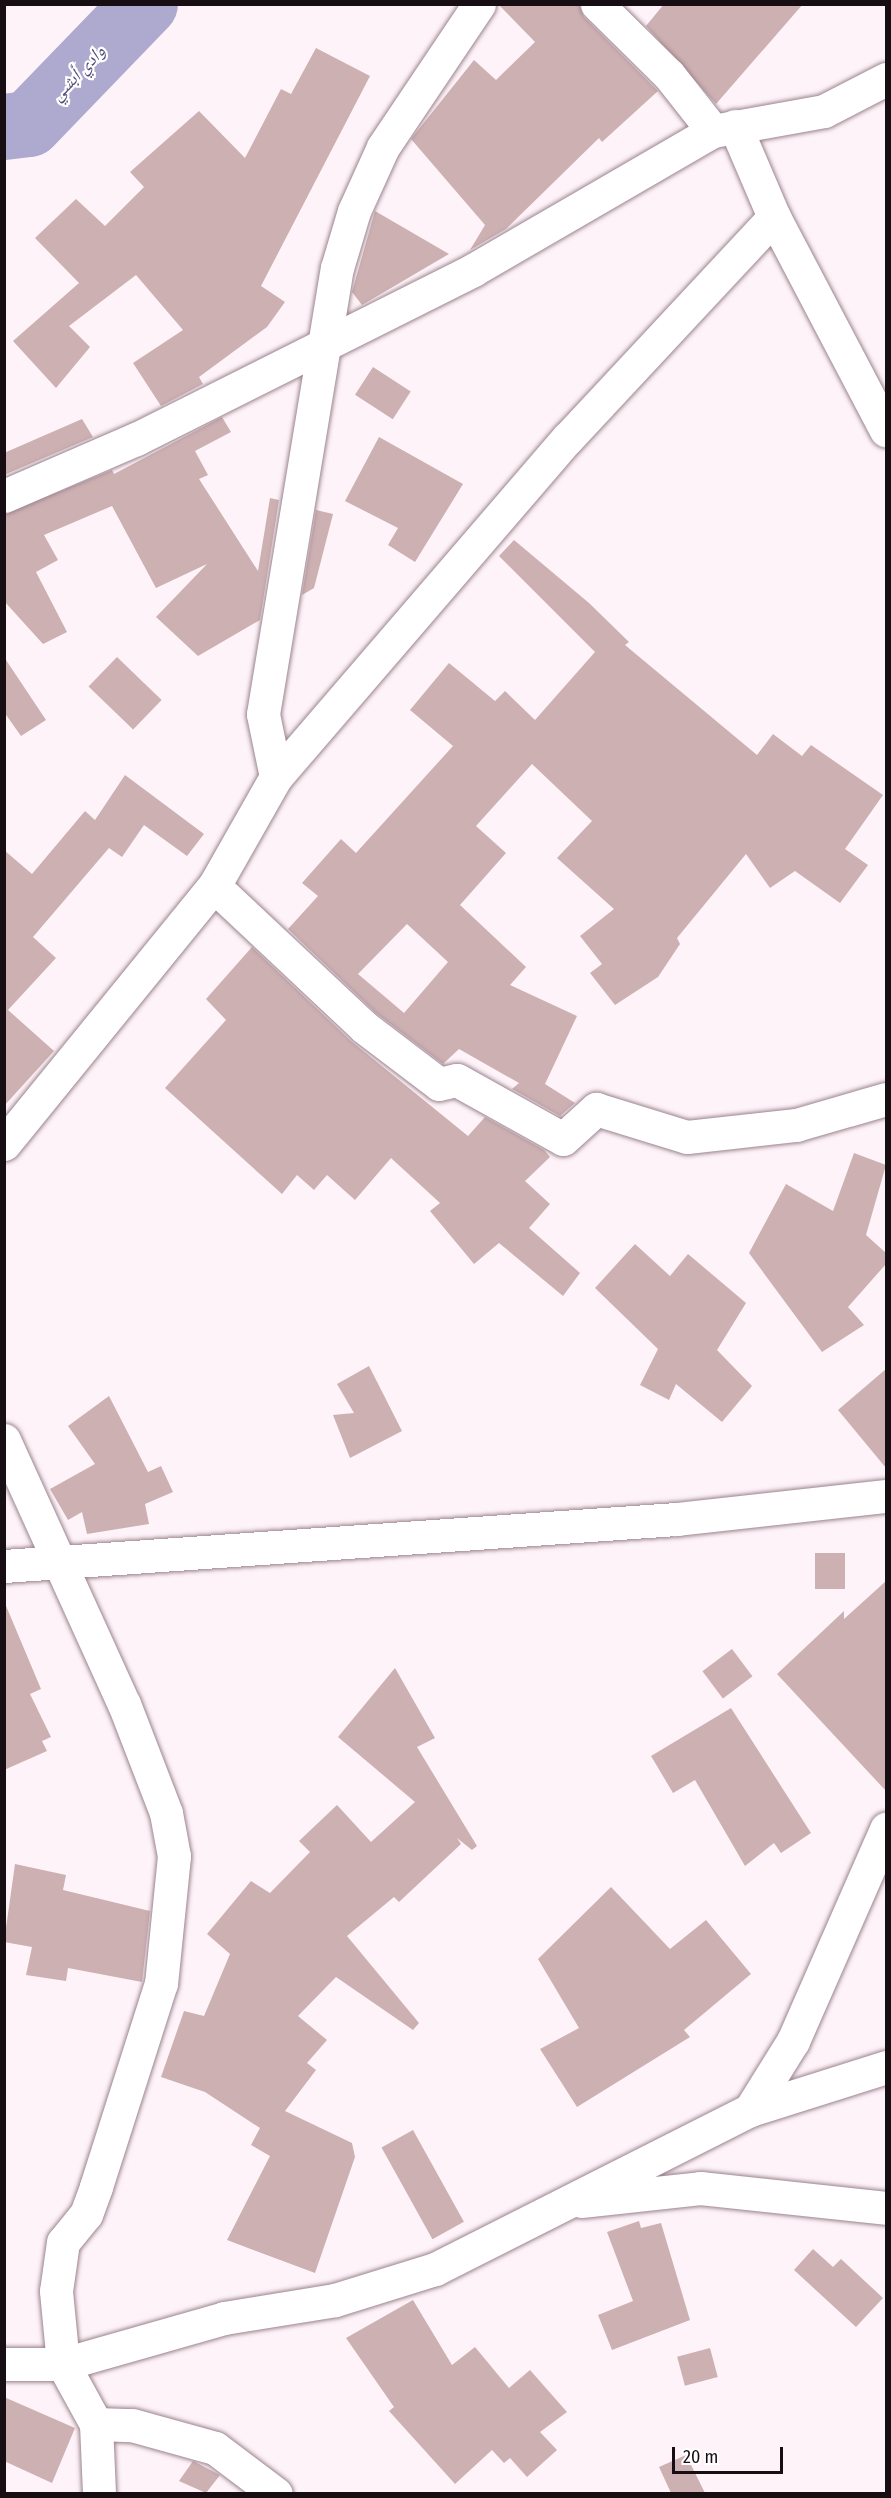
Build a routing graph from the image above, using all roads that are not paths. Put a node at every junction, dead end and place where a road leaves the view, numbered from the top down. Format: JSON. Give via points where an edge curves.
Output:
{"nodes":[{"id":1,"x":479,"y":4,"type":"edge"},
{"id":2,"x":597,"y":4,"type":"edge"},
{"id":3,"x":886,"y":79,"type":"edge"},
{"id":4,"x":724,"y":128,"type":"junction"},
{"id":5,"x":774,"y":217,"type":"junction"},
{"id":6,"x":324,"y":345,"type":"junction"},
{"id":7,"x":886,"y":430,"type":"edge"},
{"id":8,"x":4,"y":496,"type":"edge"},
{"id":9,"x":276,"y":777,"type":"junction"},
{"id":10,"x":214,"y":886,"type":"junction"},
{"id":11,"x":886,"y":1099,"type":"edge"},
{"id":12,"x":4,"y":1144,"type":"edge"},
{"id":13,"x":4,"y":1440,"type":"edge"},
{"id":14,"x":886,"y":1496,"type":"edge"},
{"id":15,"x":61,"y":1563,"type":"junction"},
{"id":16,"x":4,"y":1566,"type":"edge"},
{"id":17,"x":886,"y":1829,"type":"edge"},
{"id":18,"x":886,"y":2067,"type":"edge"},
{"id":19,"x":750,"y":2110,"type":"junction"},
{"id":20,"x":556,"y":2204,"type":"junction"},
{"id":21,"x":886,"y":2208,"type":"edge"},
{"id":22,"x":4,"y":2364,"type":"edge"},
{"id":23,"x":63,"y":2364,"type":"junction"},
{"id":24,"x":96,"y":2424,"type":"junction"},
{"id":25,"x":99,"y":2493,"type":"edge"},
{"id":26,"x":276,"y":2493,"type":"edge"}],
"edges":[{"from":1,"to":6,"type":"street","via":[[382,147],[354,211]]},
{"from":2,"to":4,"type":"street"},
{"from":3,"to":4,"type":"street","via":[[824,111]]},
{"from":4,"to":5,"type":"street"},
{"from":4,"to":6,"type":"street","via":[[473,270]]},
{"from":5,"to":7,"type":"street"},
{"from":5,"to":9,"type":"street","via":[[568,438]]},
{"from":6,"to":8,"type":"street"},
{"from":6,"to":9,"type":"street","via":[[263,714]]},
{"from":9,"to":10,"type":"street"},
{"from":10,"to":11,"type":"street","via":[[364,1027],[439,1084],[457,1080],[563,1139],[596,1109],[687,1137],[796,1125]]},
{"from":10,"to":12,"type":"street"},
{"from":13,"to":15,"type":"street"},
{"from":14,"to":15,"type":"street","via":[[676,1519]]},
{"from":15,"to":16,"type":"street"},
{"from":15,"to":23,"type":"street","via":[[166,1813],[174,1857],[161,1983],[86,2214],[63,2242],[56,2291]]},
{"from":17,"to":19,"type":"street","via":[[793,2042]]},
{"from":18,"to":19,"type":"street"},
{"from":19,"to":20,"type":"street"},
{"from":20,"to":21,"type":"street","via":[[700,2188]]},
{"from":20,"to":23,"type":"street","via":[[435,2269],[335,2300],[224,2318]]},
{"from":22,"to":23,"type":"street"},
{"from":23,"to":24,"type":"street"},
{"from":24,"to":25,"type":"street"},
{"from":24,"to":26,"type":"street","via":[[132,2425],[215,2448]]}]}
